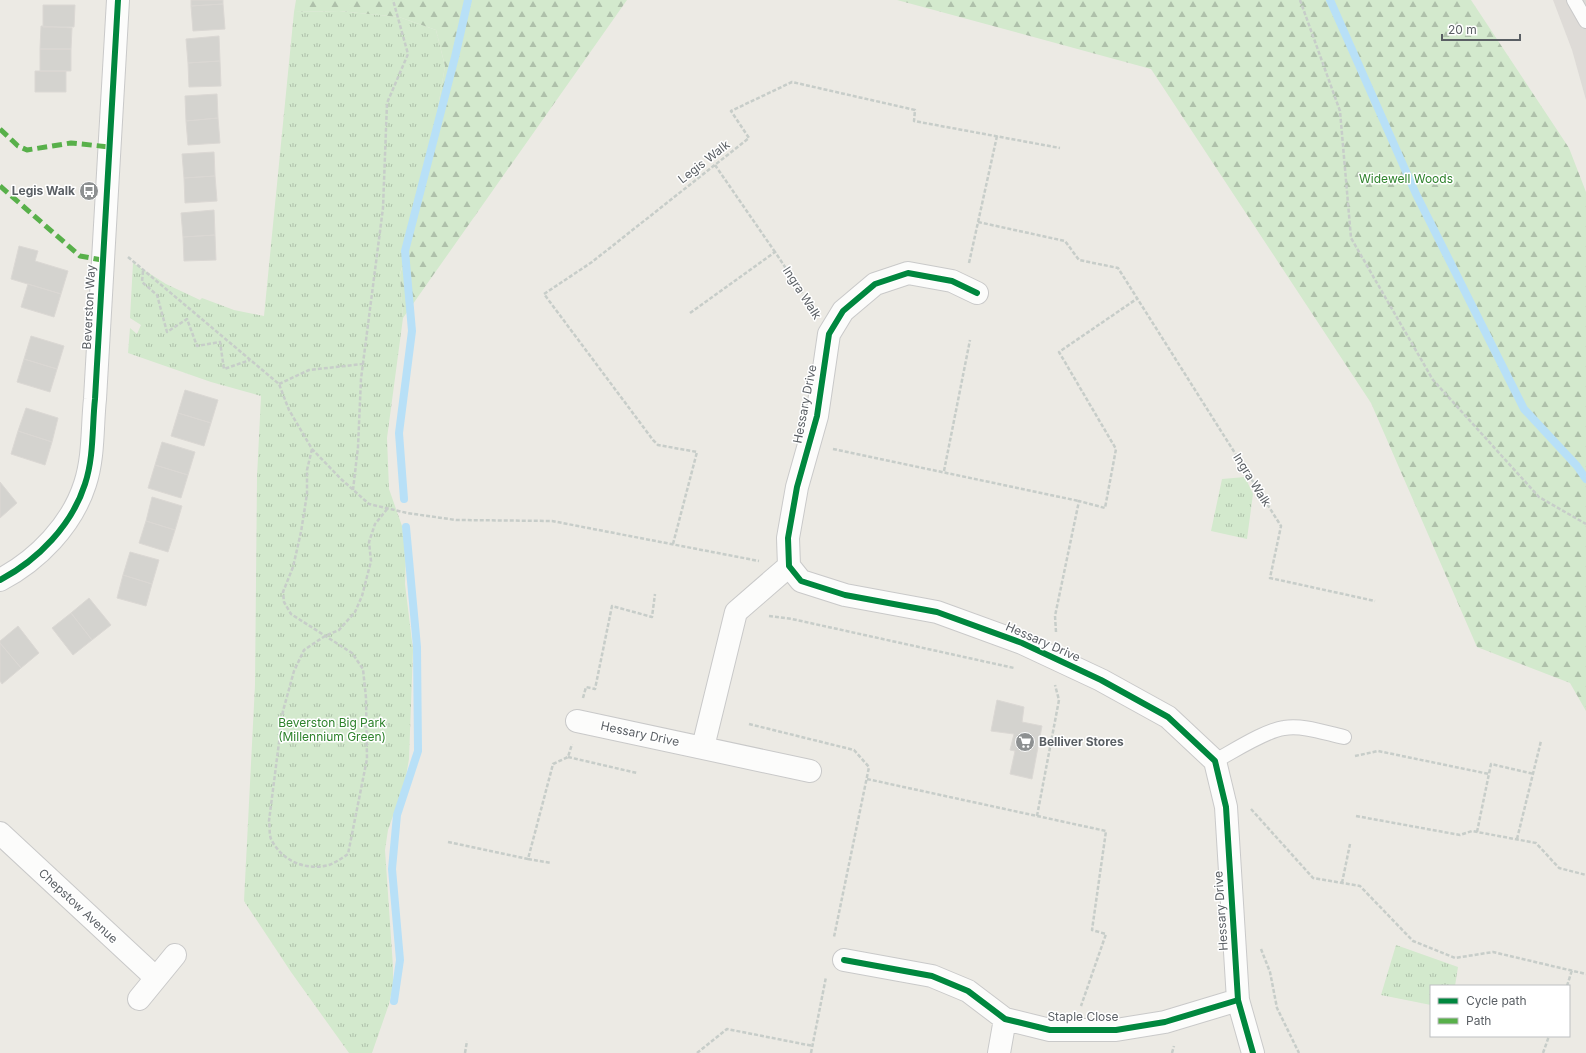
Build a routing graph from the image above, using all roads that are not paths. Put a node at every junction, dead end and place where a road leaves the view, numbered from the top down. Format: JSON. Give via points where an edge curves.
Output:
{"nodes":[{"id":1,"x":118,"y":0,"type":"edge"},
{"id":2,"x":1574,"y":0,"type":"edge"},
{"id":3,"x":1586,"y":21,"type":"edge"},
{"id":4,"x":970,"y":290,"type":"road end"},
{"id":5,"x":829,"y":334,"type":"joint"},
{"id":6,"x":789,"y":566,"type":"junction"},
{"id":7,"x":0,"y":580,"type":"edge"},
{"id":8,"x":577,"y":721,"type":"dead end"},
{"id":9,"x":1344,"y":737,"type":"dead end"},
{"id":10,"x":703,"y":747,"type":"junction"},
{"id":11,"x":1215,"y":761,"type":"junction"},
{"id":12,"x":810,"y":771,"type":"dead end"},
{"id":13,"x":0,"y":833,"type":"edge"},
{"id":14,"x":175,"y":955,"type":"dead end"},
{"id":15,"x":836,"y":965,"type":"road end"},
{"id":16,"x":156,"y":978,"type":"junction"},
{"id":17,"x":139,"y":999,"type":"dead end"},
{"id":18,"x":1238,"y":1000,"type":"junction"},
{"id":19,"x":1005,"y":1019,"type":"junction"},
{"id":20,"x":999,"y":1053,"type":"edge"},
{"id":21,"x":1252,"y":1053,"type":"edge"}],
"edges":[{"from":1,"to":7,"type":"street","name":"Beverston Way","via":[[90,459],[85,483],[74,509],[57,535],[30,561]]},
{"from":2,"to":3,"type":"lane"},
{"from":4,"to":5,"type":"street","name":"Ingra Walk","via":[[952,281],[908,273],[875,284],[843,311]]},
{"from":5,"to":6,"type":"street","name":"Hessary Drive","via":[[817,416],[797,487],[788,538]]},
{"from":6,"to":10,"type":"street","via":[[736,612]]},
{"from":6,"to":11,"type":"street","name":"Hessary Drive","via":[[801,581],[845,595],[937,612],[1022,643],[1101,680],[1168,717]]},
{"from":8,"to":10,"type":"street","name":"Hessary Drive"},
{"from":9,"to":11,"type":"lane","via":[[1309,729],[1283,728]]},
{"from":10,"to":12,"type":"street","name":"Hessary Drive"},
{"from":11,"to":18,"type":"street","name":"Hessary Drive","via":[[1226,807]]},
{"from":13,"to":16,"type":"street","name":"Chepstow Avenue"},
{"from":14,"to":16,"type":"street"},
{"from":15,"to":19,"type":"street","name":"Staple Close","via":[[932,976],[968,991]]},
{"from":16,"to":17,"type":"street"},
{"from":18,"to":19,"type":"street","name":"Staple Close","via":[[1165,1022],[1116,1030],[1050,1030]]},
{"from":18,"to":21,"type":"street","name":"Hessary Drive"},
{"from":19,"to":20,"type":"street"}]}
